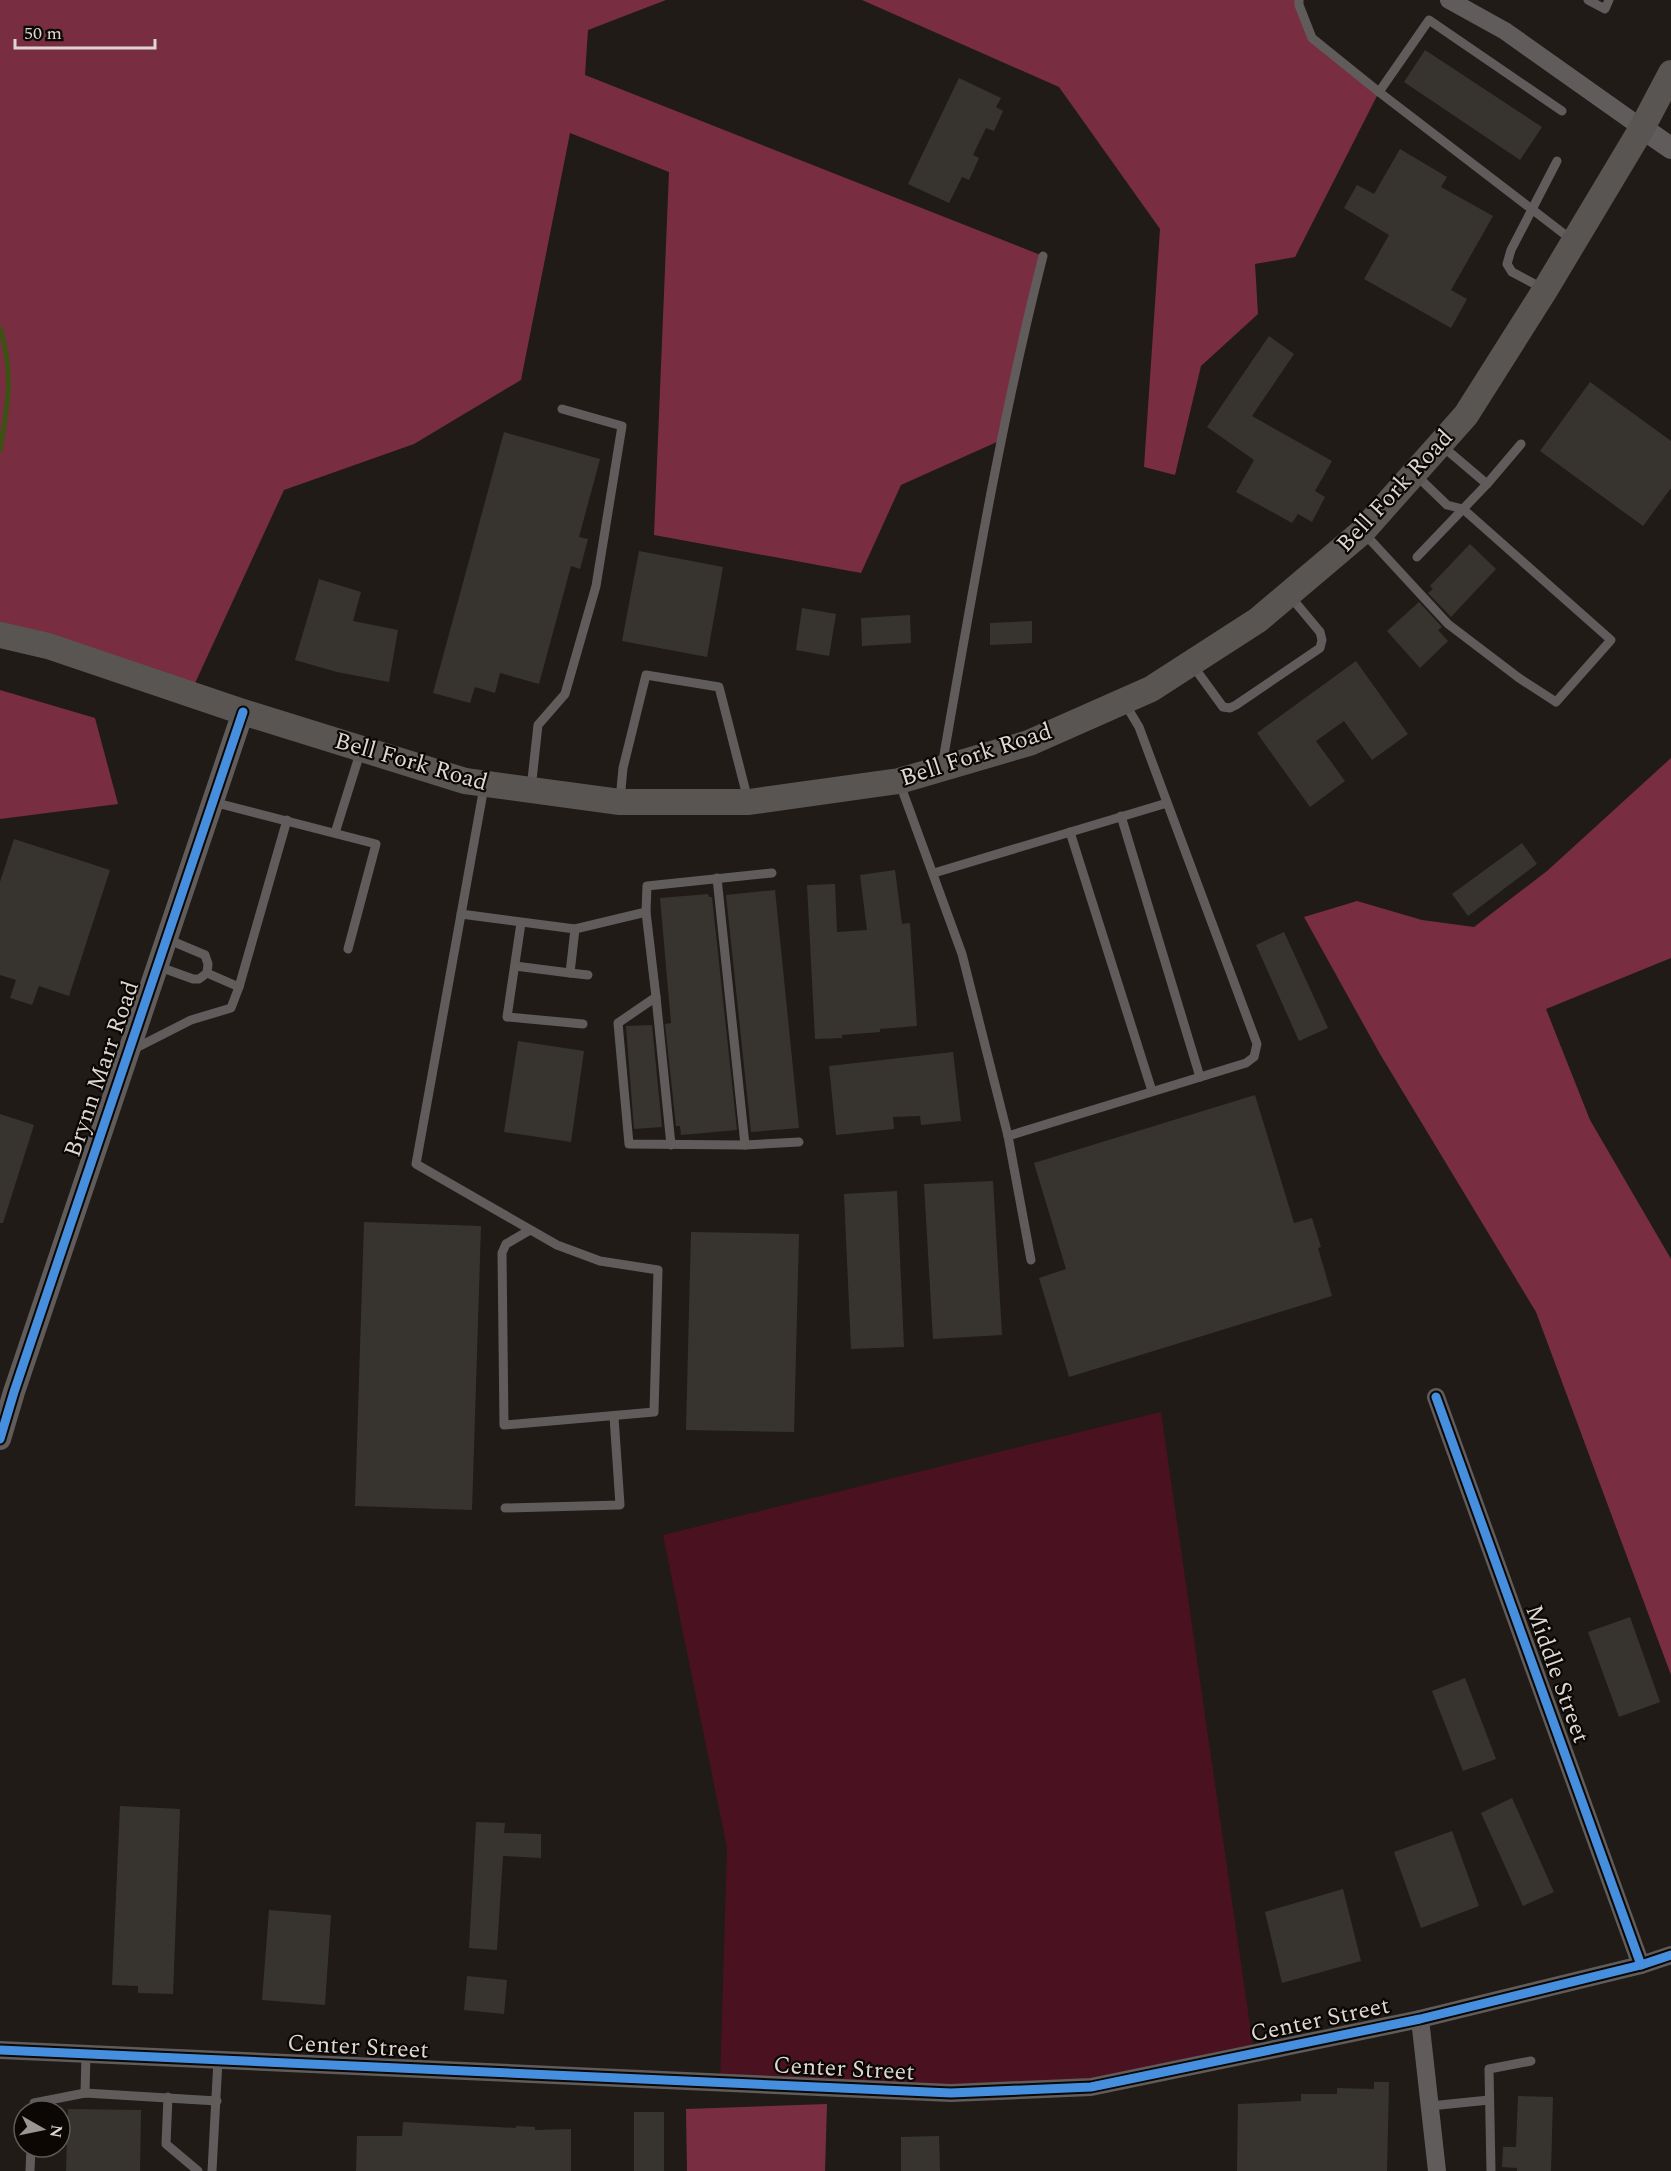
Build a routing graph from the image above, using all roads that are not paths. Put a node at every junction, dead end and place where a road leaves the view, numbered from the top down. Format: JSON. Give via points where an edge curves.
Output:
{"nodes":[{"id":1,"x":1299,"y":0,"type":"edge"},
{"id":2,"x":1449,"y":0,"type":"edge"},
{"id":3,"x":1588,"y":0,"type":"edge"},
{"id":4,"x":1609,"y":0,"type":"edge"},
{"id":5,"x":1671,"y":74,"type":"edge"},
{"id":6,"x":1379,"y":92,"type":"junction"},
{"id":7,"x":1562,"y":111,"type":"dead end"},
{"id":8,"x":1642,"y":128,"type":"junction"},
{"id":9,"x":1671,"y":148,"type":"edge"},
{"id":10,"x":1557,"y":161,"type":"dead end"},
{"id":11,"x":1531,"y":210,"type":"junction"},
{"id":12,"x":1574,"y":242,"type":"junction"},
{"id":13,"x":1043,"y":256,"type":"dead end"},
{"id":14,"x":1545,"y":290,"type":"junction"},
{"id":15,"x":562,"y":409,"type":"dead end"},
{"id":16,"x":1440,"y":444,"type":"junction"},
{"id":17,"x":1521,"y":444,"type":"dead end"},
{"id":18,"x":1414,"y":473,"type":"junction"},
{"id":19,"x":1486,"y":484,"type":"junction"},
{"id":20,"x":1463,"y":509,"type":"junction"},
{"id":21,"x":1362,"y":532,"type":"junction"},
{"id":22,"x":1417,"y":557,"type":"dead end"},
{"id":23,"x":1288,"y":594,"type":"junction"},
{"id":24,"x":0,"y":635,"type":"edge"},
{"id":25,"x":1191,"y":663,"type":"junction"},
{"id":26,"x":1123,"y":701,"type":"junction"},
{"id":27,"x":243,"y":712,"type":"junction"},
{"id":28,"x":361,"y":749,"type":"junction"},
{"id":29,"x":942,"y":769,"type":"junction"},
{"id":30,"x":899,"y":781,"type":"junction"},
{"id":31,"x":484,"y":784,"type":"junction"},
{"id":32,"x":530,"y":792,"type":"junction"},
{"id":33,"x":213,"y":802,"type":"junction"},
{"id":34,"x":620,"y":802,"type":"junction"},
{"id":35,"x":748,"y":802,"type":"junction"},
{"id":36,"x":1167,"y":803,"type":"junction"},
{"id":37,"x":1121,"y":816,"type":"junction"},
{"id":38,"x":287,"y":820,"type":"junction"},
{"id":39,"x":1070,"y":832,"type":"junction"},
{"id":40,"x":335,"y":833,"type":"junction"},
{"id":41,"x":772,"y":873,"type":"dead end"},
{"id":42,"x":934,"y":873,"type":"junction"},
{"id":43,"x":717,"y":878,"type":"junction"},
{"id":44,"x":646,"y":912,"type":"junction"},
{"id":45,"x":461,"y":914,"type":"junction"},
{"id":46,"x":521,"y":923,"type":"junction"},
{"id":47,"x":574,"y":929,"type":"junction"},
{"id":48,"x":167,"y":939,"type":"junction"},
{"id":49,"x":348,"y":949,"type":"dead end"},
{"id":50,"x":157,"y":966,"type":"junction"},
{"id":51,"x":515,"y":966,"type":"junction"},
{"id":52,"x":207,"y":973,"type":"junction"},
{"id":53,"x":570,"y":973,"type":"junction"},
{"id":54,"x":588,"y":975,"type":"dead end"},
{"id":55,"x":240,"y":987,"type":"junction"},
{"id":56,"x":656,"y":997,"type":"junction"},
{"id":57,"x":583,"y":1024,"type":"dead end"},
{"id":58,"x":128,"y":1052,"type":"junction"},
{"id":59,"x":1200,"y":1077,"type":"junction"},
{"id":60,"x":1152,"y":1091,"type":"junction"},
{"id":61,"x":1008,"y":1136,"type":"junction"},
{"id":62,"x":799,"y":1142,"type":"dead end"},
{"id":63,"x":671,"y":1145,"type":"junction"},
{"id":64,"x":745,"y":1145,"type":"junction"},
{"id":65,"x":530,"y":1230,"type":"junction"},
{"id":66,"x":1031,"y":1260,"type":"dead end"},
{"id":67,"x":1436,"y":1397,"type":"dead end"},
{"id":68,"x":614,"y":1417,"type":"junction"},
{"id":69,"x":0,"y":1438,"type":"edge"},
{"id":70,"x":505,"y":1508,"type":"dead end"},
{"id":71,"x":1671,"y":1955,"type":"edge"},
{"id":72,"x":1641,"y":1965,"type":"junction"},
{"id":73,"x":1420,"y":2019,"type":"junction"},
{"id":74,"x":0,"y":2050,"type":"edge"},
{"id":75,"x":86,"y":2054,"type":"junction"},
{"id":76,"x":218,"y":2060,"type":"junction"},
{"id":77,"x":1531,"y":2061,"type":"dead end"},
{"id":78,"x":85,"y":2093,"type":"junction"},
{"id":79,"x":168,"y":2097,"type":"junction"},
{"id":80,"x":54,"y":2099,"type":"edge"},
{"id":81,"x":1489,"y":2100,"type":"junction"},
{"id":82,"x":217,"y":2101,"type":"junction"},
{"id":83,"x":1430,"y":2106,"type":"junction"},
{"id":84,"x":198,"y":2171,"type":"edge"},
{"id":85,"x":212,"y":2171,"type":"edge"},
{"id":86,"x":1437,"y":2171,"type":"edge"},
{"id":87,"x":1491,"y":2171,"type":"edge"}],
"edges":[{"from":1,"to":6,"type":"lane","via":[[1312,38]]},
{"from":2,"to":8,"type":"street","via":[[1505,31]]},
{"from":3,"to":4,"type":"lane","via":[[1605,9]]},
{"from":5,"to":8,"type":"main road","name":"Bell Fork Road"},
{"from":6,"to":7,"type":"lane","via":[[1430,20]]},
{"from":6,"to":11,"type":"lane"},
{"from":8,"to":9,"type":"street"},
{"from":8,"to":12,"type":"main road","name":"Bell Fork Road"},
{"from":10,"to":11,"type":"lane"},
{"from":11,"to":12,"type":"lane"},
{"from":11,"to":14,"type":"lane","via":[[1507,264],[1512,272]]},
{"from":12,"to":14,"type":"main road","name":"Bell Fork Road"},
{"from":13,"to":29,"type":"lane","via":[[999,441]]},
{"from":14,"to":16,"type":"main road","name":"Bell Fork Road","via":[[1466,415]]},
{"from":15,"to":32,"type":"lane","via":[[622,426],[596,586],[565,694],[538,725]]},
{"from":16,"to":18,"type":"main road","name":"Bell Fork Road"},
{"from":16,"to":19,"type":"lane"},
{"from":17,"to":19,"type":"lane"},
{"from":18,"to":20,"type":"lane","via":[[1447,505]]},
{"from":18,"to":21,"type":"main road","name":"Bell Fork Road"},
{"from":19,"to":20,"type":"lane"},
{"from":20,"to":21,"type":"lane","via":[[1611,640],[1556,702],[1448,624]]},
{"from":20,"to":22,"type":"lane"},
{"from":21,"to":23,"type":"main road","name":"Bell Fork Road"},
{"from":23,"to":25,"type":"main road","name":"Bell Fork Road","via":[[1258,620]]},
{"from":23,"to":25,"type":"lane","via":[[1320,633],[1320,648],[1230,708],[1223,706]]},
{"from":24,"to":27,"type":"main road","name":"Bell Fork Road","via":[[48,646]]},
{"from":25,"to":26,"type":"main road","name":"Bell Fork Road","via":[[1152,689]]},
{"from":26,"to":29,"type":"main road","name":"Bell Fork Road","via":[[1029,742]]},
{"from":26,"to":36,"type":"lane","via":[[1139,727]]},
{"from":27,"to":28,"type":"main road","name":"Bell Fork Road"},
{"from":27,"to":33,"type":"street","name":"Brynn Marr Road"},
{"from":28,"to":31,"type":"main road","name":"Bell Fork Road"},
{"from":28,"to":40,"type":"lane"},
{"from":29,"to":30,"type":"main road","name":"Bell Fork Road"},
{"from":30,"to":35,"type":"main road","name":"Bell Fork Road"},
{"from":30,"to":42,"type":"lane"},
{"from":31,"to":32,"type":"main road","name":"Bell Fork Road"},
{"from":31,"to":45,"type":"lane"},
{"from":32,"to":34,"type":"main road","name":"Bell Fork Road"},
{"from":33,"to":38,"type":"lane"},
{"from":33,"to":48,"type":"street","name":"Brynn Marr Road"},
{"from":34,"to":35,"type":"main road","name":"Bell Fork Road"},
{"from":34,"to":35,"type":"lane","via":[[623,768],[646,675],[719,687]]},
{"from":36,"to":37,"type":"lane"},
{"from":36,"to":59,"type":"lane","via":[[1257,1044],[1254,1057],[1246,1063]]},
{"from":37,"to":39,"type":"lane"},
{"from":37,"to":59,"type":"lane"},
{"from":38,"to":40,"type":"lane"},
{"from":38,"to":55,"type":"lane"},
{"from":39,"to":42,"type":"lane"},
{"from":39,"to":60,"type":"lane"},
{"from":40,"to":49,"type":"lane","via":[[376,844]]},
{"from":41,"to":43,"type":"lane"},
{"from":42,"to":61,"type":"lane","via":[[962,954]]},
{"from":43,"to":44,"type":"lane","via":[[647,886]]},
{"from":43,"to":64,"type":"lane"},
{"from":44,"to":47,"type":"lane"},
{"from":44,"to":56,"type":"lane"},
{"from":45,"to":46,"type":"lane"},
{"from":45,"to":65,"type":"lane","via":[[416,1164]]},
{"from":46,"to":47,"type":"lane"},
{"from":46,"to":51,"type":"lane"},
{"from":47,"to":53,"type":"lane"},
{"from":48,"to":50,"type":"street","name":"Brynn Marr Road"},
{"from":48,"to":52,"type":"lane","via":[[205,955]]},
{"from":50,"to":52,"type":"lane","via":[[193,979]]},
{"from":50,"to":58,"type":"street","name":"Brynn Marr Road"},
{"from":51,"to":53,"type":"lane"},
{"from":51,"to":57,"type":"lane","via":[[507,1017]]},
{"from":52,"to":55,"type":"lane"},
{"from":53,"to":54,"type":"lane"},
{"from":55,"to":58,"type":"lane","via":[[231,1008],[191,1020]]},
{"from":56,"to":63,"type":"lane"},
{"from":56,"to":63,"type":"lane","via":[[618,1023],[629,1144]]},
{"from":58,"to":69,"type":"street","name":"Brynn Marr Road"},
{"from":59,"to":60,"type":"lane"},
{"from":60,"to":61,"type":"lane"},
{"from":61,"to":66,"type":"lane"},
{"from":62,"to":64,"type":"lane"},
{"from":63,"to":64,"type":"lane"},
{"from":65,"to":68,"type":"lane","via":[[600,1261],[658,1270],[654,1412]]},
{"from":65,"to":68,"type":"lane","via":[[506,1244],[502,1253],[504,1425]]},
{"from":67,"to":72,"type":"street","name":"Middle Street"},
{"from":68,"to":70,"type":"lane","via":[[620,1505]]},
{"from":71,"to":72,"type":"street","name":"Center Street"},
{"from":72,"to":73,"type":"street","name":"Center Street"},
{"from":73,"to":76,"type":"street","name":"Center Street","via":[[1091,2087],[951,2093]]},
{"from":73,"to":83,"type":"street"},
{"from":74,"to":75,"type":"street","name":"Center Street"},
{"from":75,"to":76,"type":"street","name":"Center Street"},
{"from":75,"to":78,"type":"lane"},
{"from":76,"to":82,"type":"lane"},
{"from":77,"to":81,"type":"lane","via":[[1489,2069]]},
{"from":78,"to":79,"type":"lane"},
{"from":78,"to":80,"type":"lane"},
{"from":79,"to":82,"type":"lane"},
{"from":79,"to":84,"type":"lane","via":[[166,2144]]},
{"from":81,"to":83,"type":"lane"},
{"from":81,"to":87,"type":"lane"},
{"from":82,"to":85,"type":"lane"},
{"from":83,"to":86,"type":"street"}]}
